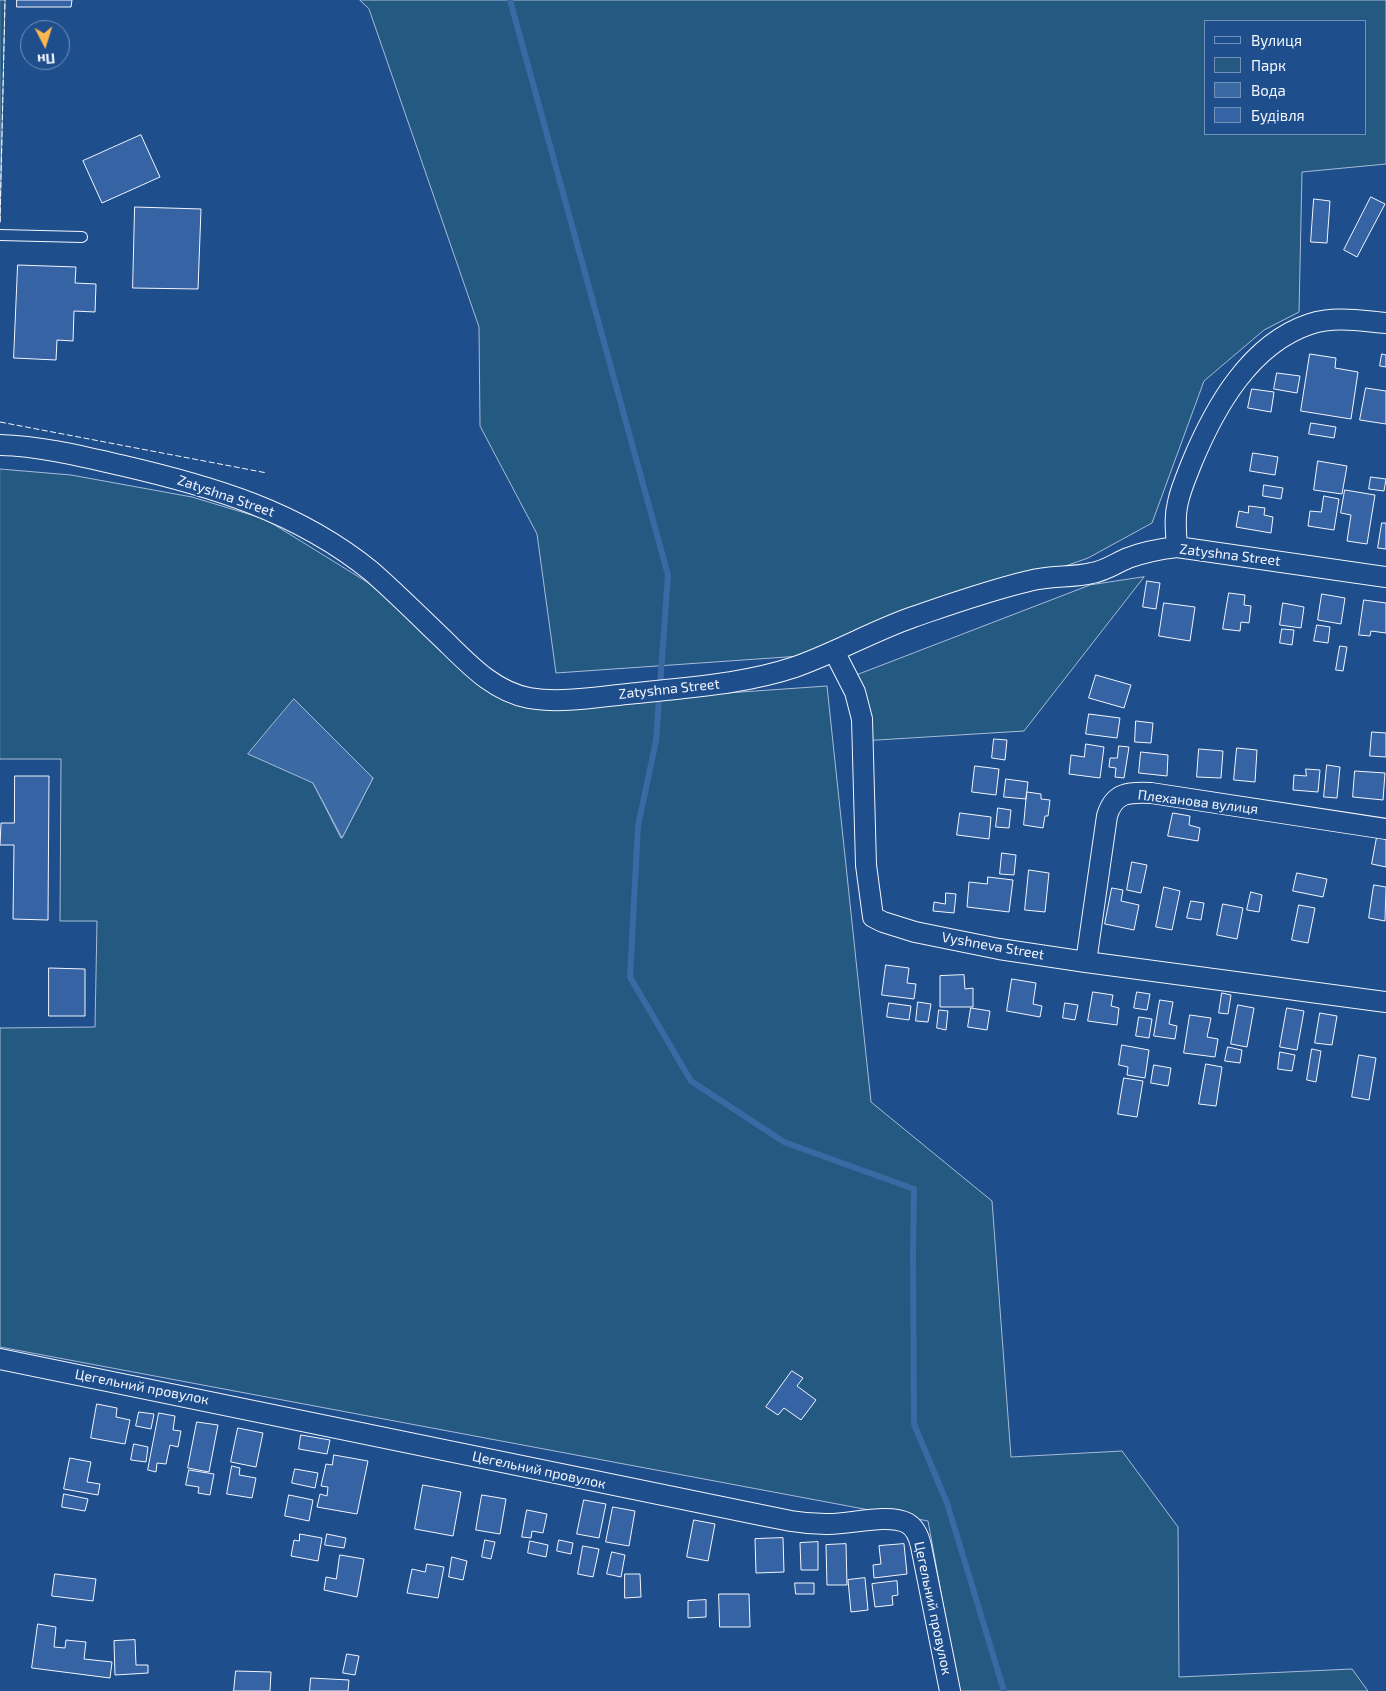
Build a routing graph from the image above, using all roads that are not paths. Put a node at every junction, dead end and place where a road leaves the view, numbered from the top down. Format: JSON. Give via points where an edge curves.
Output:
{"nodes":[{"id":1,"x":0,"y":235,"type":"edge"},
{"id":2,"x":82,"y":237,"type":"dead end"},
{"id":3,"x":1386,"y":323,"type":"edge"},
{"id":4,"x":0,"y":446,"type":"edge"},
{"id":5,"x":1177,"y":547,"type":"junction"},
{"id":6,"x":1386,"y":577,"type":"edge"},
{"id":7,"x":834,"y":651,"type":"junction"},
{"id":8,"x":1386,"y":829,"type":"edge"},
{"id":9,"x":1086,"y":962,"type":"junction"},
{"id":10,"x":1386,"y":1002,"type":"edge"},
{"id":11,"x":0,"y":1359,"type":"edge"},
{"id":12,"x":950,"y":1691,"type":"edge"}],
"edges":[{"from":1,"to":2,"type":"lane"},
{"from":3,"to":5,"type":"street","via":[[1318,321],[1298,329],[1254,360],[1234,385],[1198,447],[1178,502]]},
{"from":4,"to":7,"type":"street","name":"Zatyshna Street","via":[[85,457],[156,473],[244,499],[306,527],[351,556],[398,595],[473,668],[497,686],[519,695],[561,700],[728,683],[779,671]]},
{"from":5,"to":6,"type":"street","name":"Zatyshna Street"},
{"from":5,"to":7,"type":"street","name":"Zatyshna Street","via":[[1144,553],[1092,574],[1042,578],[1015,585],[912,618]]},
{"from":7,"to":9,"type":"street","name":"Vyshneva Street","via":[[855,692],[862,719],[866,865],[873,917],[923,934]]},
{"from":8,"to":9,"type":"street","name":"Плеханова вулиця","via":[[1151,793],[1137,792],[1118,797],[1107,816]]},
{"from":9,"to":10,"type":"street","name":"Vyshneva Street"},
{"from":11,"to":12,"type":"street","name":"Цегельний провулок","via":[[791,1521],[825,1524],[880,1519],[907,1523],[915,1529],[922,1546]]}]}
